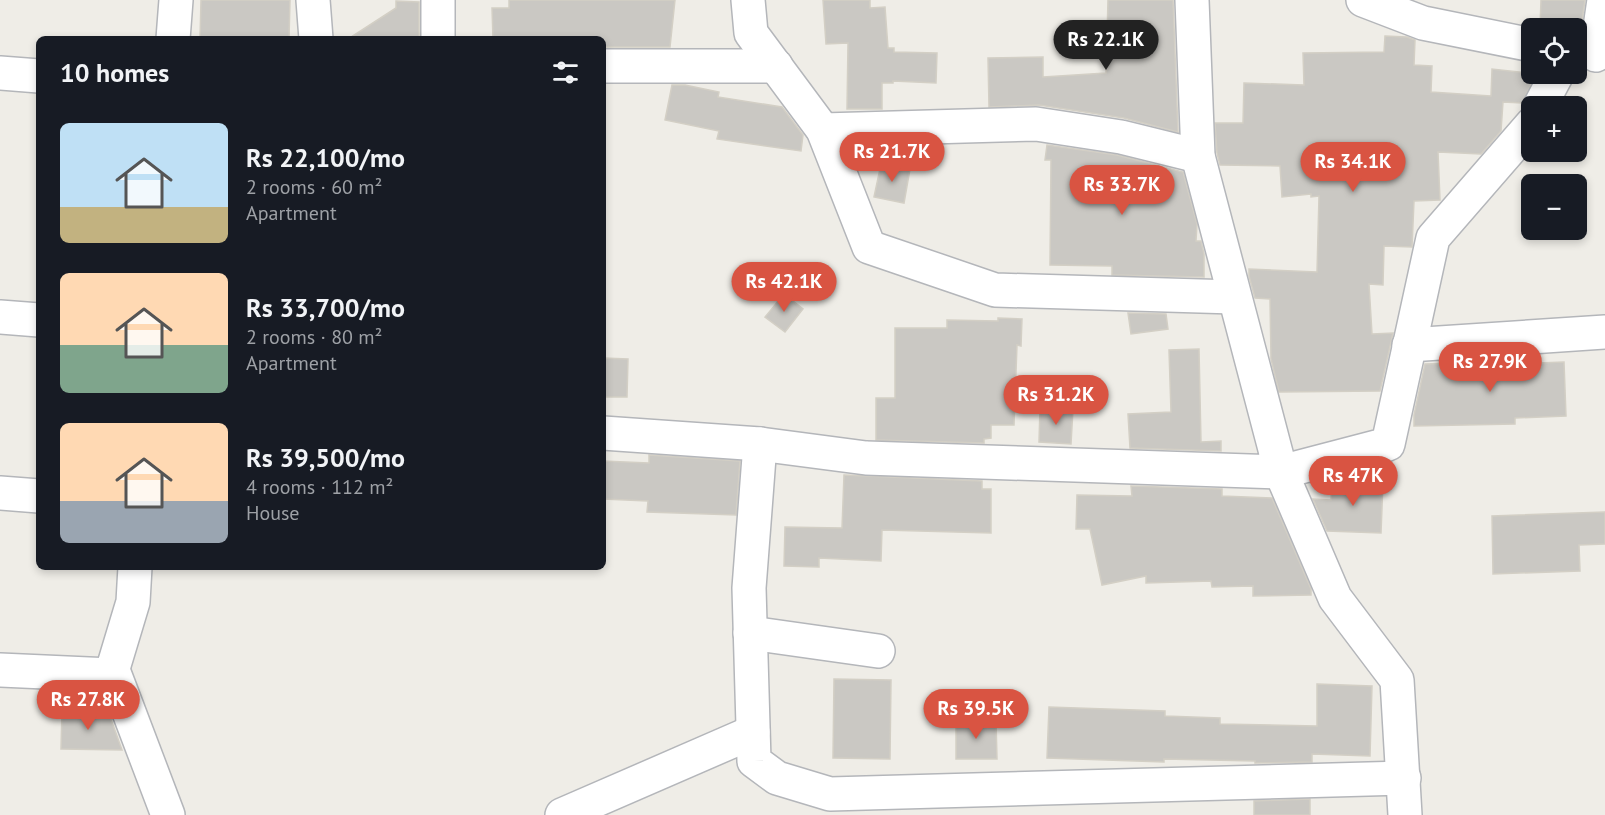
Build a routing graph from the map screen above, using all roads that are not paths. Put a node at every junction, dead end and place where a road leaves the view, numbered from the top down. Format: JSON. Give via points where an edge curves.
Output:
{"nodes":[{"id":1,"x":176,"y":0,"type":"edge"},
{"id":2,"x":313,"y":0,"type":"edge"},
{"id":3,"x":438,"y":0,"type":"edge"},
{"id":4,"x":748,"y":0,"type":"edge"},
{"id":5,"x":1192,"y":0,"type":"edge"},
{"id":6,"x":1363,"y":0,"type":"edge"},
{"id":7,"x":1604,"y":0,"type":"edge"},
{"id":8,"x":173,"y":36,"type":"edge"},
{"id":9,"x":316,"y":36,"type":"edge"},
{"id":10,"x":438,"y":36,"type":"edge"},
{"id":11,"x":1521,"y":43,"type":"edge"},
{"id":12,"x":1592,"y":55,"type":"edge"},
{"id":13,"x":606,"y":66,"type":"edge"},
{"id":14,"x":776,"y":66,"type":"junction"},
{"id":15,"x":0,"y":73,"type":"edge"},
{"id":16,"x":36,"y":76,"type":"edge"},
{"id":17,"x":823,"y":130,"type":"junction"},
{"id":18,"x":1521,"y":137,"type":"edge"},
{"id":19,"x":1198,"y":156,"type":"junction"},
{"id":20,"x":1234,"y":297,"type":"junction"},
{"id":21,"x":0,"y":316,"type":"edge"},
{"id":22,"x":36,"y":321,"type":"edge"},
{"id":23,"x":1605,"y":332,"type":"edge"},
{"id":24,"x":1409,"y":345,"type":"junction"},
{"id":25,"x":606,"y":433,"type":"edge"},
{"id":26,"x":760,"y":444,"type":"junction"},
{"id":27,"x":1281,"y":472,"type":"junction"},
{"id":28,"x":0,"y":493,"type":"edge"},
{"id":29,"x":36,"y":496,"type":"edge"},
{"id":30,"x":135,"y":570,"type":"edge"},
{"id":31,"x":750,"y":633,"type":"junction"},
{"id":32,"x":878,"y":651,"type":"dead end"},
{"id":33,"x":0,"y":670,"type":"edge"},
{"id":34,"x":113,"y":670,"type":"junction"},
{"id":35,"x":753,"y":732,"type":"junction"},
{"id":36,"x":1404,"y":778,"type":"junction"},
{"id":37,"x":168,"y":815,"type":"edge"},
{"id":38,"x":562,"y":815,"type":"edge"},
{"id":39,"x":1405,"y":815,"type":"edge"}],
"edges":[{"from":1,"to":8,"type":"street"},
{"from":2,"to":9,"type":"street"},
{"from":3,"to":10,"type":"street"},
{"from":4,"to":14,"type":"street","via":[[751,33]]},
{"from":5,"to":19,"type":"street"},
{"from":6,"to":11,"type":"street","via":[[1423,23]]},
{"from":7,"to":12,"type":"street"},
{"from":13,"to":14,"type":"street"},
{"from":14,"to":17,"type":"street"},
{"from":15,"to":16,"type":"street"},
{"from":17,"to":19,"type":"street","via":[[1036,124],[1121,136]]},
{"from":17,"to":20,"type":"street","via":[[869,247],[995,290]]},
{"from":18,"to":24,"type":"street","via":[[1433,238]]},
{"from":19,"to":20,"type":"street"},
{"from":20,"to":27,"type":"street"},
{"from":21,"to":22,"type":"street"},
{"from":23,"to":24,"type":"street"},
{"from":24,"to":27,"type":"street","via":[[1388,444]]},
{"from":25,"to":26,"type":"street"},
{"from":26,"to":27,"type":"street","via":[[866,458]]},
{"from":26,"to":31,"type":"street","via":[[749,588]]},
{"from":27,"to":36,"type":"street","via":[[1335,598],[1397,680]]},
{"from":28,"to":29,"type":"street"},
{"from":30,"to":34,"type":"street","via":[[133,602]]},
{"from":31,"to":32,"type":"street"},
{"from":31,"to":35,"type":"street"},
{"from":33,"to":34,"type":"street","via":[[111,675]]},
{"from":34,"to":37,"type":"street"},
{"from":35,"to":36,"type":"street","via":[[754,761],[777,778],[830,794]]},
{"from":35,"to":38,"type":"street"},
{"from":36,"to":39,"type":"street"}]}
